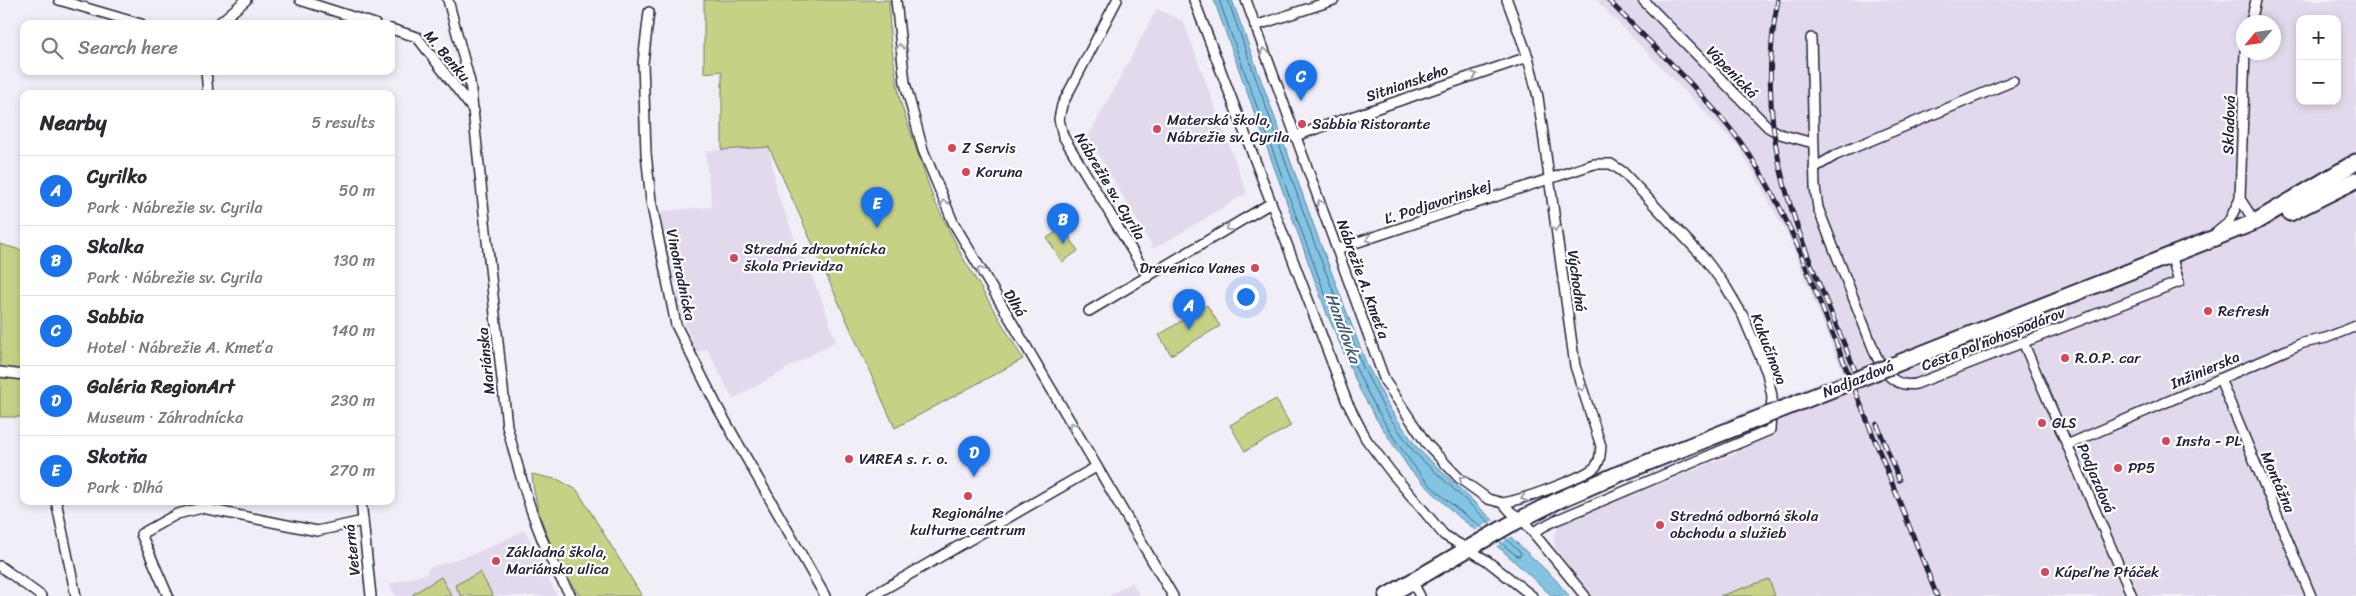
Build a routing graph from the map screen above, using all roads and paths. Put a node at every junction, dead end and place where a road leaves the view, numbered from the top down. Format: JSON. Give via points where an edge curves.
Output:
{"nodes":[{"id":1,"x":58,"y":0,"type":"edge"},
{"id":2,"x":246,"y":0,"type":"edge"},
{"id":3,"x":300,"y":0,"type":"edge"},
{"id":4,"x":448,"y":0,"type":"edge"},
{"id":5,"x":896,"y":0,"type":"edge"},
{"id":6,"x":1117,"y":0,"type":"edge"},
{"id":7,"x":1194,"y":0,"type":"edge"},
{"id":8,"x":1246,"y":0,"type":"edge"},
{"id":9,"x":1334,"y":0,"type":"edge"},
{"id":10,"x":1507,"y":0,"type":"edge"},
{"id":11,"x":1643,"y":0,"type":"edge"},
{"id":12,"x":2256,"y":0,"type":"edge"},
{"id":13,"x":649,"y":12,"type":"dead end"},
{"id":14,"x":2253,"y":15,"type":"edge"},
{"id":15,"x":128,"y":20,"type":"edge"},
{"id":16,"x":223,"y":20,"type":"edge"},
{"id":17,"x":363,"y":20,"type":"edge"},
{"id":18,"x":1256,"y":26,"type":"junction"},
{"id":19,"x":395,"y":30,"type":"edge"},
{"id":20,"x":1811,"y":38,"type":"dead end"},
{"id":21,"x":1528,"y":57,"type":"junction"},
{"id":22,"x":2245,"y":60,"type":"edge"},
{"id":23,"x":206,"y":75,"type":"edge"},
{"id":24,"x":2013,"y":81,"type":"dead end"},
{"id":25,"x":208,"y":90,"type":"edge"},
{"id":26,"x":474,"y":111,"type":"junction"},
{"id":27,"x":1295,"y":136,"type":"junction"},
{"id":28,"x":1813,"y":143,"type":"junction"},
{"id":29,"x":2356,"y":162,"type":"edge"},
{"id":30,"x":1814,"y":168,"type":"junction"},
{"id":31,"x":1548,"y":180,"type":"junction"},
{"id":32,"x":2356,"y":180,"type":"edge"},
{"id":33,"x":2240,"y":199,"type":"junction"},
{"id":34,"x":1271,"y":204,"type":"junction"},
{"id":35,"x":2255,"y":222,"type":"junction"},
{"id":36,"x":2208,"y":241,"type":"junction"},
{"id":37,"x":1337,"y":249,"type":"junction"},
{"id":38,"x":2171,"y":256,"type":"junction"},
{"id":39,"x":1148,"y":277,"type":"junction"},
{"id":40,"x":1089,"y":311,"type":"dead end"},
{"id":41,"x":2356,"y":326,"type":"edge"},
{"id":42,"x":2023,"y":342,"type":"junction"},
{"id":43,"x":0,"y":372,"type":"edge"},
{"id":44,"x":20,"y":374,"type":"edge"},
{"id":45,"x":2220,"y":379,"type":"junction"},
{"id":46,"x":2067,"y":445,"type":"junction"},
{"id":47,"x":1096,"y":467,"type":"junction"},
{"id":48,"x":1544,"y":491,"type":"junction"},
{"id":49,"x":1503,"y":503,"type":"junction"},
{"id":50,"x":1553,"y":503,"type":"junction"},
{"id":51,"x":57,"y":505,"type":"edge"},
{"id":52,"x":361,"y":505,"type":"edge"},
{"id":53,"x":363,"y":521,"type":"junction"},
{"id":54,"x":1515,"y":522,"type":"junction"},
{"id":55,"x":1533,"y":532,"type":"junction"},
{"id":56,"x":1467,"y":549,"type":"junction"},
{"id":57,"x":0,"y":566,"type":"edge"},
{"id":58,"x":1412,"y":581,"type":"junction"},
{"id":59,"x":41,"y":596,"type":"edge"},
{"id":60,"x":76,"y":596,"type":"edge"},
{"id":61,"x":168,"y":596,"type":"edge"},
{"id":62,"x":371,"y":596,"type":"edge"},
{"id":63,"x":571,"y":596,"type":"edge"},
{"id":64,"x":825,"y":596,"type":"edge"},
{"id":65,"x":872,"y":596,"type":"edge"},
{"id":66,"x":1173,"y":596,"type":"edge"},
{"id":67,"x":1387,"y":596,"type":"edge"},
{"id":68,"x":1420,"y":596,"type":"edge"},
{"id":69,"x":1532,"y":596,"type":"edge"},
{"id":70,"x":1585,"y":596,"type":"edge"},
{"id":71,"x":2132,"y":596,"type":"edge"},
{"id":72,"x":2311,"y":596,"type":"edge"}],
"edges":[{"from":1,"to":15,"type":"street"},
{"from":2,"to":16,"type":"street"},
{"from":3,"to":17,"type":"street"},
{"from":4,"to":26,"type":"street","name":"Mariánska","via":[[464,54]]},
{"from":47,"to":5,"type":"street","name":"Dlhá","one_way":true,"via":[[966,246],[941,195],[923,150],[905,83]]},
{"from":6,"to":39,"type":"street","name":"Nábrežie sv. Cyrila","via":[[1062,105],[1059,119],[1063,136]]},
{"from":7,"to":34,"type":"street"},
{"from":8,"to":18,"type":"street","name":"Nábrežie A. Kmeťa"},
{"from":9,"to":18,"type":"street"},
{"from":10,"to":21,"type":"street","name":"Východná"},
{"from":11,"to":28,"type":"street","name":"Vápenická","via":[[1757,118],[1780,134]]},
{"from":12,"to":14,"type":"street"},
{"from":13,"to":64,"type":"street","name":"Vinohradnícka","via":[[644,63],[646,153],[651,201],[676,325],[719,410]]},
{"from":27,"to":18,"type":"street","name":"Nábrežie A. Kmeťa","one_way":true},
{"from":19,"to":26,"type":"street","name":"M. Benku","via":[[417,36]]},
{"from":20,"to":28,"type":"street","name":"Cesta poľnohospodárov"},
{"from":27,"to":21,"type":"street","name":"Sitnianskeho","one_way":true},
{"from":21,"to":31,"type":"street","name":"Východná","via":[[1538,97]]},
{"from":22,"to":33,"type":"street","name":"Skladová"},
{"from":23,"to":25,"type":"street"},
{"from":24,"to":30,"type":"street","via":[[1836,155]]},
{"from":26,"to":63,"type":"street","name":"Mariánska","via":[[508,426],[538,529]]},
{"from":37,"to":27,"type":"street","name":"Nábrežie A. Kmeťa","one_way":true},
{"from":28,"to":30,"type":"street","name":"Cesta poľnohospodárov"},
{"from":29,"to":35,"type":"main road","name":"Nadjazdová"},
{"from":30,"to":42,"type":"street","name":"Cesta poľnohospodárov","via":[[1816,197],[1823,223],[1875,353],[1889,376],[1902,384],[1916,384]]},
{"from":31,"to":37,"type":"street","name":"Ľ. Podjavorinskej","one_way":true},
{"from":31,"to":48,"type":"street","name":"Východná","one_way":true,"via":[[1575,366],[1601,446],[1595,467]]},
{"from":31,"to":55,"type":"street","name":"Kukučínova","via":[[1594,164],[1611,164],[1623,172],[1705,259],[1726,287],[1743,316],[1767,373],[1772,396],[1770,430]]},
{"from":32,"to":35,"type":"main road","name":"Nadjazdová","via":[[2289,213]]},
{"from":33,"to":35,"type":"street"},
{"from":33,"to":36,"type":"street","name":"Skladová","via":[[2228,222]]},
{"from":34,"to":39,"type":"street","one_way":true},
{"from":34,"to":56,"type":"street","via":[[1347,402],[1366,439],[1444,535]]},
{"from":35,"to":36,"type":"main road","name":"Nadjazdová"},
{"from":36,"to":38,"type":"main road","name":"Nadjazdová"},
{"from":49,"to":37,"type":"street","name":"Nábrežie A. Kmeťa","one_way":true,"via":[[1488,498],[1460,478],[1426,443],[1385,381]]},
{"from":38,"to":42,"type":"street","name":"Cesta poľnohospodárov","via":[[2178,282]]},
{"from":38,"to":50,"type":"main road","name":"Nadjazdová","bridge":true,"via":[[1630,469]]},
{"from":39,"to":40,"type":"street"},
{"from":41,"to":45,"type":"street","name":"Inžinierska","via":[[2303,343]]},
{"from":42,"to":46,"type":"street","name":"Podjazdová"},
{"from":43,"to":44,"type":"street"},
{"from":45,"to":46,"type":"street","name":"Inžinierska"},
{"from":45,"to":72,"type":"street","name":"Montážna"},
{"from":46,"to":71,"type":"street","name":"Podjazdová"},
{"from":47,"to":65,"type":"street"},
{"from":47,"to":66,"type":"street","name":"Dlhá"},
{"from":48,"to":49,"type":"street","name":"Východná","one_way":true},
{"from":48,"to":50,"type":"street"},
{"from":49,"to":54,"type":"street","name":"Nábrežie A. Kmeťa"},
{"from":50,"to":54,"type":"main road","name":"Nadjazdová"},
{"from":51,"to":60,"type":"street"},
{"from":52,"to":53,"type":"street","name":"Veterná"},
{"from":53,"to":61,"type":"street","via":[[317,531],[202,508],[177,514],[141,534]]},
{"from":53,"to":62,"type":"street","name":"Veterná"},
{"from":54,"to":55,"type":"street","name":"Nábrežie A. Kmeťa"},
{"from":54,"to":56,"type":"main road","name":"Nadjazdová"},
{"from":55,"to":70,"type":"street","name":"Nábrežie A. Kmeťa"},
{"from":56,"to":58,"type":"main road","name":"Nadjazdová"},
{"from":56,"to":69,"type":"street"},
{"from":57,"to":59,"type":"street"},
{"from":58,"to":67,"type":"main road","name":"Nadjazdová"},
{"from":58,"to":68,"type":"street"}]}
